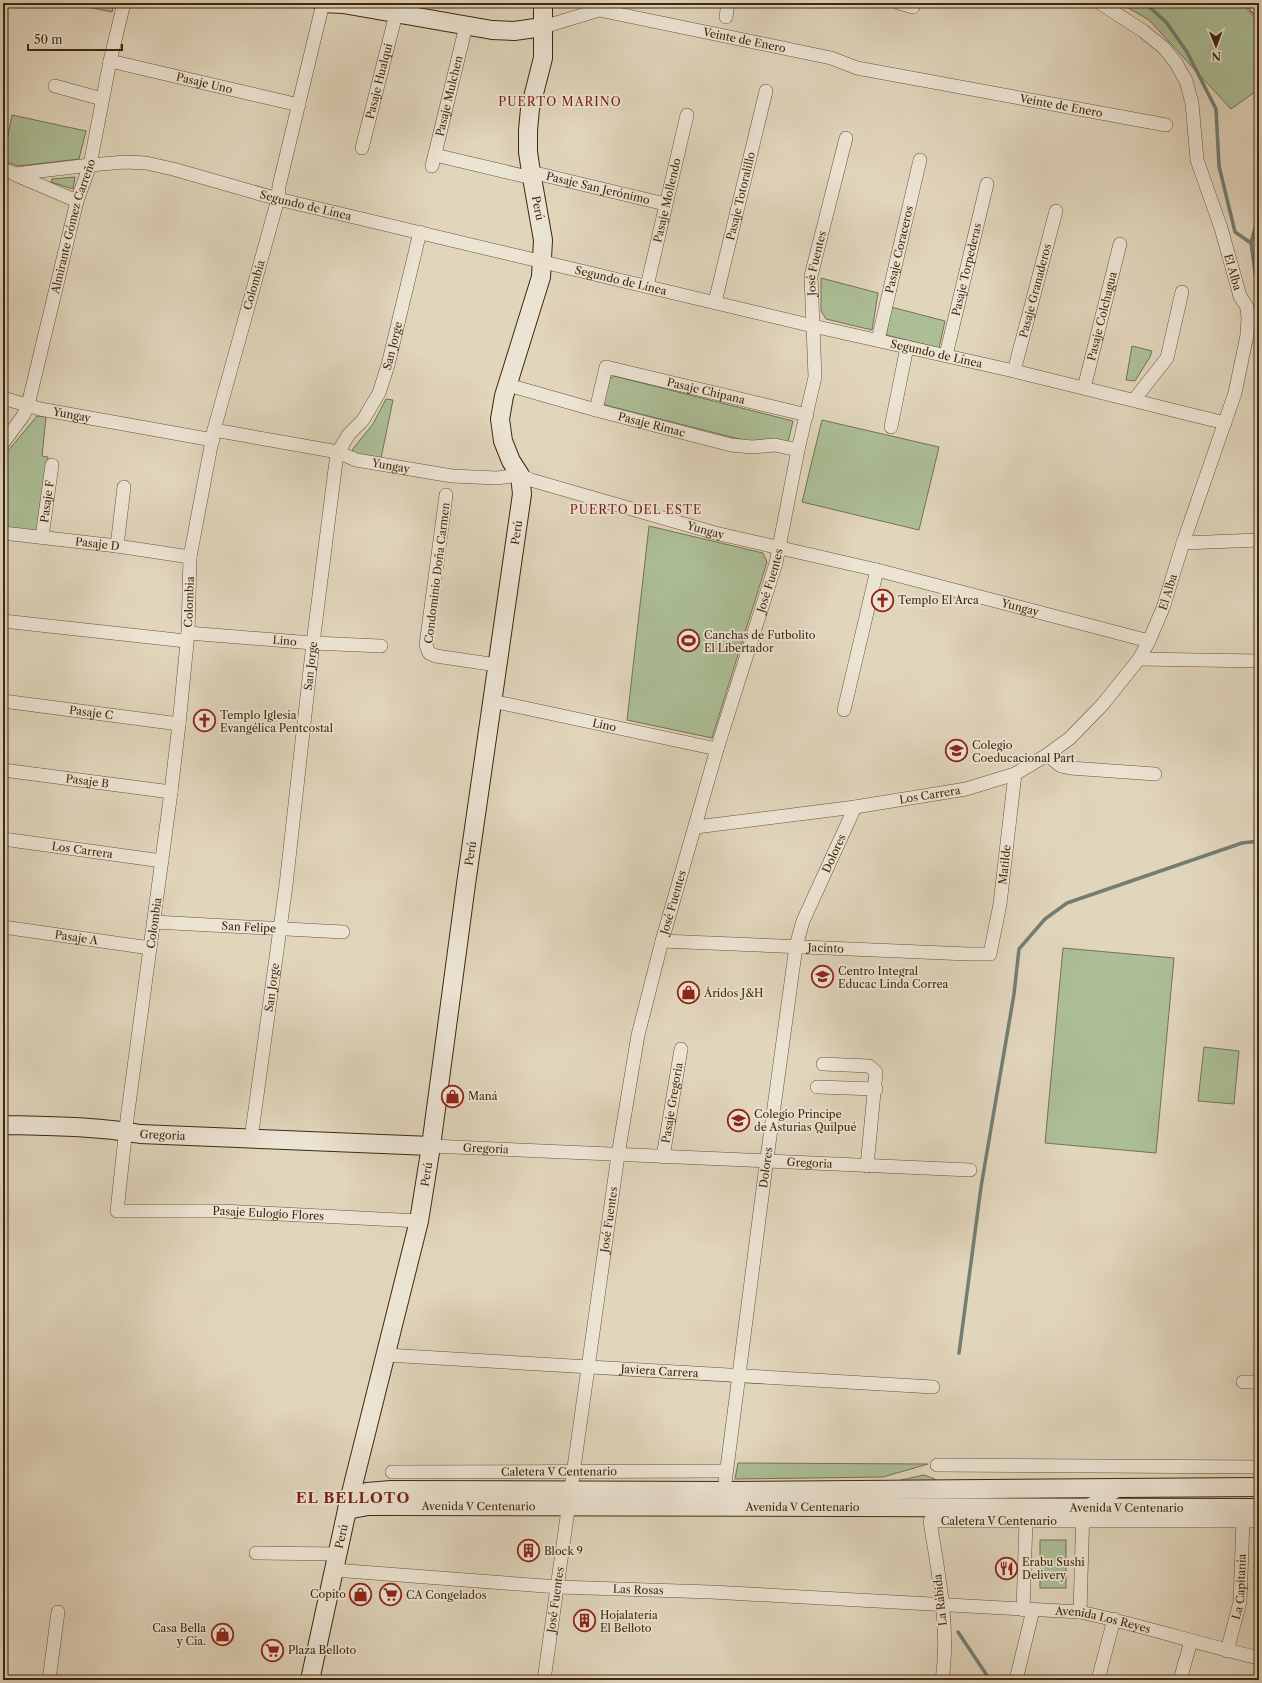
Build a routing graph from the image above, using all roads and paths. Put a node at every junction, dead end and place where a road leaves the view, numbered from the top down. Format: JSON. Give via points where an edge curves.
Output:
{"nodes":[{"id":1,"x":124,"y":3,"type":"edge"},
{"id":2,"x":322,"y":3,"type":"edge"},
{"id":3,"x":544,"y":3,"type":"edge"},
{"id":4,"x":728,"y":3,"type":"edge"},
{"id":5,"x":899,"y":3,"type":"edge"},
{"id":6,"x":1100,"y":3,"type":"edge"},
{"id":7,"x":1257,"y":3,"type":"edge"},
{"id":8,"x":1259,"y":6,"type":"edge"},
{"id":9,"x":913,"y":7,"type":"dead end"},
{"id":10,"x":396,"y":14,"type":"junction"},
{"id":11,"x":726,"y":16,"type":"dead end"},
{"id":12,"x":466,"y":26,"type":"junction"},
{"id":13,"x":544,"y":27,"type":"junction"},
{"id":14,"x":110,"y":61,"type":"junction"},
{"id":15,"x":55,"y":86,"type":"dead end"},
{"id":16,"x":766,"y":91,"type":"dead end"},
{"id":17,"x":102,"y":99,"type":"junction"},
{"id":18,"x":299,"y":105,"type":"junction"},
{"id":19,"x":687,"y":115,"type":"dead end"},
{"id":20,"x":1166,"y":125,"type":"dead end"},
{"id":21,"x":846,"y":138,"type":"dead end"},
{"id":22,"x":362,"y":148,"type":"dead end"},
{"id":23,"x":920,"y":160,"type":"dead end"},
{"id":24,"x":433,"y":161,"type":"joint"},
{"id":25,"x":90,"y":165,"type":"junction"},
{"id":26,"x":3,"y":169,"type":"edge"},
{"id":27,"x":15,"y":174,"type":"junction"},
{"id":28,"x":531,"y":175,"type":"junction"},
{"id":29,"x":987,"y":184,"type":"dead end"},
{"id":30,"x":278,"y":199,"type":"junction"},
{"id":31,"x":77,"y":201,"type":"junction"},
{"id":32,"x":665,"y":204,"type":"junction"},
{"id":33,"x":1056,"y":210,"type":"dead end"},
{"id":34,"x":420,"y":232,"type":"junction"},
{"id":35,"x":1120,"y":244,"type":"dead end"},
{"id":36,"x":542,"y":262,"type":"junction"},
{"id":37,"x":647,"y":286,"type":"junction"},
{"id":38,"x":1182,"y":292,"type":"dead end"},
{"id":39,"x":715,"y":302,"type":"junction"},
{"id":40,"x":813,"y":326,"type":"junction"},
{"id":41,"x":878,"y":340,"type":"junction"},
{"id":42,"x":907,"y":347,"type":"junction"},
{"id":43,"x":946,"y":355,"type":"junction"},
{"id":44,"x":1014,"y":371,"type":"junction"},
{"id":45,"x":508,"y":385,"type":"junction"},
{"id":46,"x":1084,"y":388,"type":"junction"},
{"id":47,"x":3,"y":398,"type":"edge"},
{"id":48,"x":1134,"y":400,"type":"junction"},
{"id":49,"x":28,"y":405,"type":"junction"},
{"id":50,"x":596,"y":410,"type":"junction"},
{"id":51,"x":807,"y":415,"type":"junction"},
{"id":52,"x":1225,"y":422,"type":"junction"},
{"id":53,"x":892,"y":427,"type":"dead end"},
{"id":54,"x":213,"y":435,"type":"junction"},
{"id":55,"x":3,"y":444,"type":"edge"},
{"id":56,"x":798,"y":450,"type":"junction"},
{"id":57,"x":338,"y":452,"type":"junction"},
{"id":58,"x":52,"y":465,"type":"dead end"},
{"id":59,"x":520,"y":475,"type":"junction"},
{"id":60,"x":124,"y":487,"type":"dead end"},
{"id":61,"x":446,"y":495,"type":"dead end"},
{"id":62,"x":3,"y":533,"type":"edge"},
{"id":63,"x":42,"y":537,"type":"junction"},
{"id":64,"x":1259,"y":540,"type":"edge"},
{"id":65,"x":1183,"y":543,"type":"junction"},
{"id":66,"x":117,"y":546,"type":"junction"},
{"id":67,"x":778,"y":547,"type":"junction"},
{"id":68,"x":190,"y":557,"type":"junction"},
{"id":69,"x":877,"y":570,"type":"junction"},
{"id":70,"x":3,"y":621,"type":"edge"},
{"id":71,"x":187,"y":637,"type":"junction"},
{"id":72,"x":1149,"y":641,"type":"junction"},
{"id":73,"x":313,"y":643,"type":"junction"},
{"id":74,"x":381,"y":646,"type":"dead end"},
{"id":75,"x":1138,"y":659,"type":"junction"},
{"id":76,"x":1259,"y":662,"type":"edge"},
{"id":77,"x":497,"y":665,"type":"junction"},
{"id":78,"x":3,"y":701,"type":"edge"},
{"id":79,"x":492,"y":701,"type":"junction"},
{"id":80,"x":844,"y":710,"type":"dead end"},
{"id":81,"x":179,"y":724,"type":"junction"},
{"id":82,"x":717,"y":749,"type":"junction"},
{"id":83,"x":1047,"y":755,"type":"junction"},
{"id":84,"x":3,"y":770,"type":"edge"},
{"id":85,"x":1015,"y":774,"type":"junction"},
{"id":86,"x":1155,"y":774,"type":"dead end"},
{"id":87,"x":171,"y":792,"type":"junction"},
{"id":88,"x":855,"y":807,"type":"junction"},
{"id":89,"x":696,"y":827,"type":"junction"},
{"id":90,"x":3,"y":839,"type":"edge"},
{"id":91,"x":162,"y":861,"type":"junction"},
{"id":92,"x":154,"y":922,"type":"junction"},
{"id":93,"x":3,"y":926,"type":"edge"},
{"id":94,"x":280,"y":929,"type":"junction"},
{"id":95,"x":343,"y":932,"type":"dead end"},
{"id":96,"x":662,"y":941,"type":"junction"},
{"id":97,"x":796,"y":946,"type":"junction"},
{"id":98,"x":150,"y":948,"type":"junction"},
{"id":99,"x":990,"y":954,"type":"joint"},
{"id":100,"x":680,"y":1049,"type":"dead end"},
{"id":101,"x":823,"y":1064,"type":"dead end"},
{"id":102,"x":816,"y":1087,"type":"dead end"},
{"id":103,"x":876,"y":1089,"type":"junction"},
{"id":104,"x":3,"y":1126,"type":"edge"},
{"id":105,"x":126,"y":1131,"type":"junction"},
{"id":106,"x":251,"y":1139,"type":"junction"},
{"id":107,"x":431,"y":1146,"type":"junction"},
{"id":108,"x":618,"y":1155,"type":"junction"},
{"id":109,"x":663,"y":1157,"type":"junction"},
{"id":110,"x":767,"y":1161,"type":"junction"},
{"id":111,"x":867,"y":1166,"type":"junction"},
{"id":112,"x":970,"y":1170,"type":"dead end"},
{"id":113,"x":117,"y":1212,"type":"joint"},
{"id":114,"x":419,"y":1221,"type":"junction"},
{"id":115,"x":386,"y":1355,"type":"junction"},
{"id":116,"x":588,"y":1367,"type":"junction"},
{"id":117,"x":739,"y":1376,"type":"junction"},
{"id":118,"x":1243,"y":1382,"type":"dead end"},
{"id":119,"x":1259,"y":1382,"type":"edge"},
{"id":120,"x":933,"y":1388,"type":"dead end"},
{"id":121,"x":937,"y":1464,"type":"dead end"},
{"id":122,"x":358,"y":1466,"type":"junction"},
{"id":123,"x":1259,"y":1467,"type":"edge"},
{"id":124,"x":726,"y":1471,"type":"junction"},
{"id":125,"x":392,"y":1472,"type":"dead end"},
{"id":126,"x":574,"y":1472,"type":"junction"},
{"id":127,"x":1123,"y":1487,"type":"junction"},
{"id":128,"x":1259,"y":1487,"type":"edge"},
{"id":129,"x":385,"y":1490,"type":"junction"},
{"id":130,"x":724,"y":1491,"type":"junction"},
{"id":131,"x":569,"y":1499,"type":"junction"},
{"id":132,"x":348,"y":1506,"type":"junction"},
{"id":133,"x":1259,"y":1508,"type":"edge"},
{"id":134,"x":1083,"y":1514,"type":"junction"},
{"id":135,"x":930,"y":1521,"type":"joint"},
{"id":136,"x":1026,"y":1521,"type":"junction"},
{"id":137,"x":1243,"y":1521,"type":"junction"},
{"id":138,"x":1259,"y":1521,"type":"edge"},
{"id":139,"x":256,"y":1553,"type":"dead end"},
{"id":140,"x":336,"y":1562,"type":"junction"},
{"id":141,"x":558,"y":1587,"type":"junction"},
{"id":142,"x":943,"y":1605,"type":"junction"},
{"id":143,"x":1028,"y":1610,"type":"junction"},
{"id":144,"x":58,"y":1612,"type":"dead end"},
{"id":145,"x":1080,"y":1612,"type":"junction"},
{"id":146,"x":1114,"y":1619,"type":"junction"},
{"id":147,"x":1191,"y":1641,"type":"junction"},
{"id":148,"x":1227,"y":1650,"type":"junction"},
{"id":149,"x":1259,"y":1658,"type":"edge"},
{"id":150,"x":49,"y":1680,"type":"edge"},
{"id":151,"x":310,"y":1680,"type":"edge"},
{"id":152,"x":544,"y":1680,"type":"edge"},
{"id":153,"x":942,"y":1680,"type":"edge"},
{"id":154,"x":1016,"y":1680,"type":"edge"},
{"id":155,"x":1098,"y":1680,"type":"edge"},
{"id":156,"x":1180,"y":1680,"type":"edge"}],
"edges":[{"from":1,"to":14,"type":"street","name":"Almirante Gómez Carreño"},
{"from":2,"to":10,"type":"street","name":"Veinte de Enero","via":[[343,4]]},
{"from":2,"to":18,"type":"street","name":"Colombia"},
{"from":3,"to":13,"type":"street","name":"Perú"},
{"from":4,"to":11,"type":"street"},
{"from":5,"to":9,"type":"street"},
{"from":6,"to":52,"type":"street","name":"El Alba","via":[[1164,48],[1186,81],[1192,103],[1196,160],[1221,228],[1248,318],[1235,393]]},
{"from":7,"to":8,"type":"street"},
{"from":10,"to":12,"type":"street","name":"Veinte de Enero"},
{"from":10,"to":22,"type":"street","name":"Pasaje Hualqui"},
{"from":12,"to":13,"type":"street","name":"Veinte de Enero","via":[[514,31]]},
{"from":12,"to":24,"type":"street","name":"Pasaje Mulchen"},
{"from":13,"to":20,"type":"street","name":"Veinte de Enero","via":[[599,10],[831,58],[857,68]]},
{"from":13,"to":28,"type":"street","name":"Perú","via":[[543,58],[530,109],[528,130]]},
{"from":14,"to":17,"type":"street","name":"Almirante Gómez Carreño"},
{"from":14,"to":18,"type":"street","name":"Pasaje Uno"},
{"from":15,"to":17,"type":"street"},
{"from":16,"to":39,"type":"street","name":"Pasaje Totoralillo"},
{"from":17,"to":25,"type":"street","name":"Almirante Gómez Carreño"},
{"from":18,"to":30,"type":"street","name":"Colombia"},
{"from":19,"to":32,"type":"street","name":"Pasaje Mollendo"},
{"from":21,"to":40,"type":"street","name":"José Fuentes","via":[[811,276]]},
{"from":23,"to":41,"type":"street","name":"Pasaje Coraceros"},
{"from":24,"to":28,"type":"street","name":"Pasaje San Jerónimo"},
{"from":25,"to":27,"type":"street","name":"Segundo de Línea"},
{"from":25,"to":30,"type":"street","name":"Segundo de Línea","via":[[146,163]]},
{"from":25,"to":31,"type":"street","name":"Almirante Gómez Carreño"},
{"from":26,"to":27,"type":"street","name":"Segundo de Línea"},
{"from":27,"to":31,"type":"street","name":"Segundo de Línea"},
{"from":28,"to":32,"type":"street","name":"Pasaje San Jerónimo"},
{"from":28,"to":36,"type":"street","name":"Perú","via":[[542,232]]},
{"from":29,"to":43,"type":"street","name":"Pasaje Torpederas"},
{"from":30,"to":34,"type":"street","name":"Segundo de Línea"},
{"from":30,"to":54,"type":"street","name":"Colombia"},
{"from":31,"to":49,"type":"street","name":"Almirante Gómez Carreño"},
{"from":32,"to":37,"type":"street","name":"Pasaje Mollendo"},
{"from":33,"to":44,"type":"street","name":"Pasaje Granaderos"},
{"from":34,"to":36,"type":"street","name":"Segundo de Línea"},
{"from":34,"to":57,"type":"street","name":"San Jorge","via":[[379,393],[363,420],[349,434]]},
{"from":35,"to":46,"type":"street","name":"Pasaje Colchagua"},
{"from":36,"to":37,"type":"street","name":"Segundo de Línea"},
{"from":36,"to":45,"type":"street","name":"Perú","via":[[541,277]]},
{"from":37,"to":39,"type":"street","name":"Segundo de Línea"},
{"from":38,"to":48,"type":"street","via":[[1167,358]]},
{"from":39,"to":40,"type":"street","name":"Segundo de Línea"},
{"from":40,"to":41,"type":"street","name":"Segundo de Línea"},
{"from":40,"to":51,"type":"street","name":"José Fuentes","via":[[815,377]]},
{"from":41,"to":42,"type":"street","name":"Segundo de Línea"},
{"from":42,"to":43,"type":"street","name":"Segundo de Línea"},
{"from":42,"to":53,"type":"street"},
{"from":43,"to":44,"type":"street","name":"Segundo de Línea"},
{"from":44,"to":46,"type":"street","name":"Segundo de Línea"},
{"from":45,"to":50,"type":"street","name":"Pasaje Rimac"},
{"from":45,"to":59,"type":"street","name":"Perú","via":[[501,408],[501,431],[506,451]]},
{"from":46,"to":48,"type":"street","name":"Segundo de Línea"},
{"from":47,"to":49,"type":"street","name":"Yungay"},
{"from":48,"to":52,"type":"street","name":"Segundo de Línea"},
{"from":49,"to":54,"type":"street","name":"Yungay","via":[[40,409]]},
{"from":49,"to":55,"type":"street","name":"Almirante Gómez Carreño"},
{"from":50,"to":51,"type":"street","name":"Pasaje Chipana","via":[[607,362]]},
{"from":50,"to":56,"type":"street","name":"Pasaje Rimac","via":[[731,445],[775,445]]},
{"from":51,"to":56,"type":"street","name":"José Fuentes"},
{"from":52,"to":65,"type":"street","name":"El Alba"},
{"from":54,"to":57,"type":"street","name":"Yungay"},
{"from":54,"to":68,"type":"street","name":"Colombia"},
{"from":56,"to":67,"type":"street","name":"José Fuentes"},
{"from":57,"to":59,"type":"street","name":"Yungay","via":[[356,460],[452,476],[497,478]]},
{"from":57,"to":73,"type":"street","name":"San Jorge"},
{"from":58,"to":63,"type":"street","name":"Pasaje F"},
{"from":59,"to":67,"type":"street","name":"Yungay","via":[[715,533]]},
{"from":59,"to":77,"type":"street","name":"Perú","via":[[522,494]]},
{"from":60,"to":66,"type":"street"},
{"from":61,"to":77,"type":"street","name":"Condominio Doña Carmen","via":[[426,645],[429,653],[436,656]]},
{"from":62,"to":63,"type":"street","name":"Pasaje D"},
{"from":63,"to":66,"type":"street","name":"Pasaje D"},
{"from":64,"to":65,"type":"street"},
{"from":65,"to":72,"type":"street","name":"El Alba","via":[[1163,608]]},
{"from":66,"to":68,"type":"street","name":"Pasaje D"},
{"from":67,"to":69,"type":"street","name":"Yungay"},
{"from":67,"to":82,"type":"street","name":"José Fuentes","via":[[776,563]]},
{"from":68,"to":71,"type":"street","name":"Colombia"},
{"from":69,"to":72,"type":"street","name":"Yungay"},
{"from":69,"to":80,"type":"street"},
{"from":70,"to":71,"type":"street","name":"Lino"},
{"from":71,"to":73,"type":"street","name":"Lino"},
{"from":71,"to":81,"type":"street","name":"Colombia"},
{"from":72,"to":75,"type":"street"},
{"from":73,"to":74,"type":"street","name":"Lino"},
{"from":73,"to":94,"type":"street","name":"San Jorge"},
{"from":75,"to":76,"type":"street"},
{"from":75,"to":83,"type":"street","via":[[1103,704],[1070,738]]},
{"from":77,"to":79,"type":"street","name":"Perú"},
{"from":78,"to":81,"type":"street","name":"Pasaje C"},
{"from":79,"to":82,"type":"street","name":"Lino"},
{"from":79,"to":107,"type":"street","name":"Perú"},
{"from":81,"to":87,"type":"street","name":"Colombia"},
{"from":82,"to":89,"type":"street","name":"José Fuentes"},
{"from":83,"to":85,"type":"street","name":"Los Carrera"},
{"from":83,"to":86,"type":"street","via":[[1061,766],[1070,768]]},
{"from":84,"to":87,"type":"street","name":"Pasaje B"},
{"from":85,"to":88,"type":"street","name":"Los Carrera","via":[[966,789]]},
{"from":85,"to":99,"type":"street","name":"Matilde","via":[[1000,904]]},
{"from":87,"to":91,"type":"street","name":"Colombia"},
{"from":88,"to":89,"type":"street","name":"Los Carrera"},
{"from":88,"to":97,"type":"street","name":"Dolores","via":[[803,921]]},
{"from":89,"to":96,"type":"street","name":"José Fuentes"},
{"from":90,"to":91,"type":"street","name":"Los Carrera"},
{"from":91,"to":92,"type":"street","name":"Colombia"},
{"from":92,"to":94,"type":"street","name":"San Felipe"},
{"from":92,"to":98,"type":"street","name":"Colombia"},
{"from":93,"to":98,"type":"street","name":"Pasaje A"},
{"from":94,"to":95,"type":"street","name":"San Felipe"},
{"from":94,"to":106,"type":"street","name":"San Jorge"},
{"from":96,"to":97,"type":"street","name":"Jacinto"},
{"from":96,"to":108,"type":"street","name":"José Fuentes","via":[[638,1035]]},
{"from":97,"to":99,"type":"street","name":"Jacinto"},
{"from":97,"to":110,"type":"street","name":"Dolores"},
{"from":98,"to":105,"type":"street","name":"Colombia"},
{"from":100,"to":109,"type":"street","name":"Pasaje Gregoria"},
{"from":101,"to":103,"type":"street","via":[[872,1067],[876,1072]]},
{"from":102,"to":103,"type":"street"},
{"from":103,"to":111,"type":"street"},
{"from":104,"to":105,"type":"street","name":"Gregoria"},
{"from":105,"to":106,"type":"street","name":"Gregoria","via":[[140,1134]]},
{"from":105,"to":113,"type":"street","name":"Colombia"},
{"from":106,"to":107,"type":"street","name":"Gregoria"},
{"from":107,"to":108,"type":"street","name":"Gregoria"},
{"from":107,"to":114,"type":"street","name":"Perú"},
{"from":108,"to":109,"type":"street","name":"Gregoria"},
{"from":108,"to":116,"type":"street","name":"José Fuentes"},
{"from":109,"to":110,"type":"street","name":"Gregoria"},
{"from":110,"to":111,"type":"street","name":"Gregoria"},
{"from":110,"to":117,"type":"street","name":"Dolores"},
{"from":111,"to":112,"type":"street","name":"Gregoria"},
{"from":113,"to":114,"type":"street","name":"Pasaje Eulogio Flores","via":[[222,1211]]},
{"from":114,"to":115,"type":"street","name":"Perú"},
{"from":115,"to":116,"type":"street","name":"Javiera Carrera"},
{"from":115,"to":122,"type":"street","name":"Perú"},
{"from":116,"to":117,"type":"street","name":"Javiera Carrera"},
{"from":116,"to":126,"type":"street","name":"José Fuentes"},
{"from":117,"to":120,"type":"street","name":"Javiera Carrera"},
{"from":117,"to":124,"type":"street","name":"Dolores"},
{"from":118,"to":119,"type":"street"},
{"from":121,"to":123,"type":"street"},
{"from":122,"to":129,"type":"street","via":[[360,1476],[367,1484]]},
{"from":122,"to":132,"type":"street","name":"Perú"},
{"from":124,"to":126,"type":"street","name":"Caletera V Centenario"},
{"from":124,"to":130,"type":"street","name":"Dolores"},
{"from":125,"to":126,"type":"street","name":"Caletera V Centenario"},
{"from":126,"to":131,"type":"street","name":"José Fuentes"},
{"from":127,"to":128,"type":"street","name":"Avenida V Centenario"},
{"from":127,"to":130,"type":"street","name":"Avenida V Centenario"},
{"from":127,"to":134,"type":"street"},
{"from":129,"to":131,"type":"street","name":"Avenida V Centenario"},
{"from":129,"to":132,"type":"street","name":"Avenida V Centenario","via":[[367,1492]]},
{"from":130,"to":131,"type":"street","name":"Avenida V Centenario"},
{"from":131,"to":132,"type":"street","name":"Avenida V Centenario"},
{"from":131,"to":134,"type":"street","name":"Avenida V Centenario"},
{"from":131,"to":141,"type":"street","name":"José Fuentes"},
{"from":132,"to":140,"type":"street","name":"Perú"},
{"from":133,"to":134,"type":"street","name":"Avenida V Centenario"},
{"from":134,"to":136,"type":"street","name":"Caletera V Centenario"},
{"from":134,"to":137,"type":"street","name":"Caletera V Centenario"},
{"from":134,"to":145,"type":"street"},
{"from":135,"to":136,"type":"street","name":"Caletera V Centenario"},
{"from":135,"to":142,"type":"street","name":"La Rábida"},
{"from":136,"to":143,"type":"street"},
{"from":137,"to":138,"type":"street","name":"Caletera V Centenario"},
{"from":137,"to":148,"type":"street","name":"La Capitanía","via":[[1240,1602]]},
{"from":139,"to":140,"type":"street","name":"Las Rosas"},
{"from":140,"to":141,"type":"street","name":"Las Rosas"},
{"from":140,"to":151,"type":"street","name":"Perú"},
{"from":141,"to":142,"type":"street","name":"Las Rosas","via":[[711,1592]]},
{"from":141,"to":152,"type":"street","name":"José Fuentes"},
{"from":142,"to":143,"type":"street","name":"Avenida Los Reyes"},
{"from":142,"to":153,"type":"street","name":"La Rábida"},
{"from":143,"to":145,"type":"street","name":"Avenida Los Reyes"},
{"from":143,"to":154,"type":"street"},
{"from":144,"to":150,"type":"street"},
{"from":145,"to":146,"type":"street","name":"Avenida Los Reyes"},
{"from":146,"to":147,"type":"street","name":"Avenida Los Reyes"},
{"from":146,"to":155,"type":"street"},
{"from":147,"to":148,"type":"street","name":"Avenida Los Reyes"},
{"from":147,"to":156,"type":"street"},
{"from":148,"to":149,"type":"street","name":"Avenida Los Reyes"}]}
